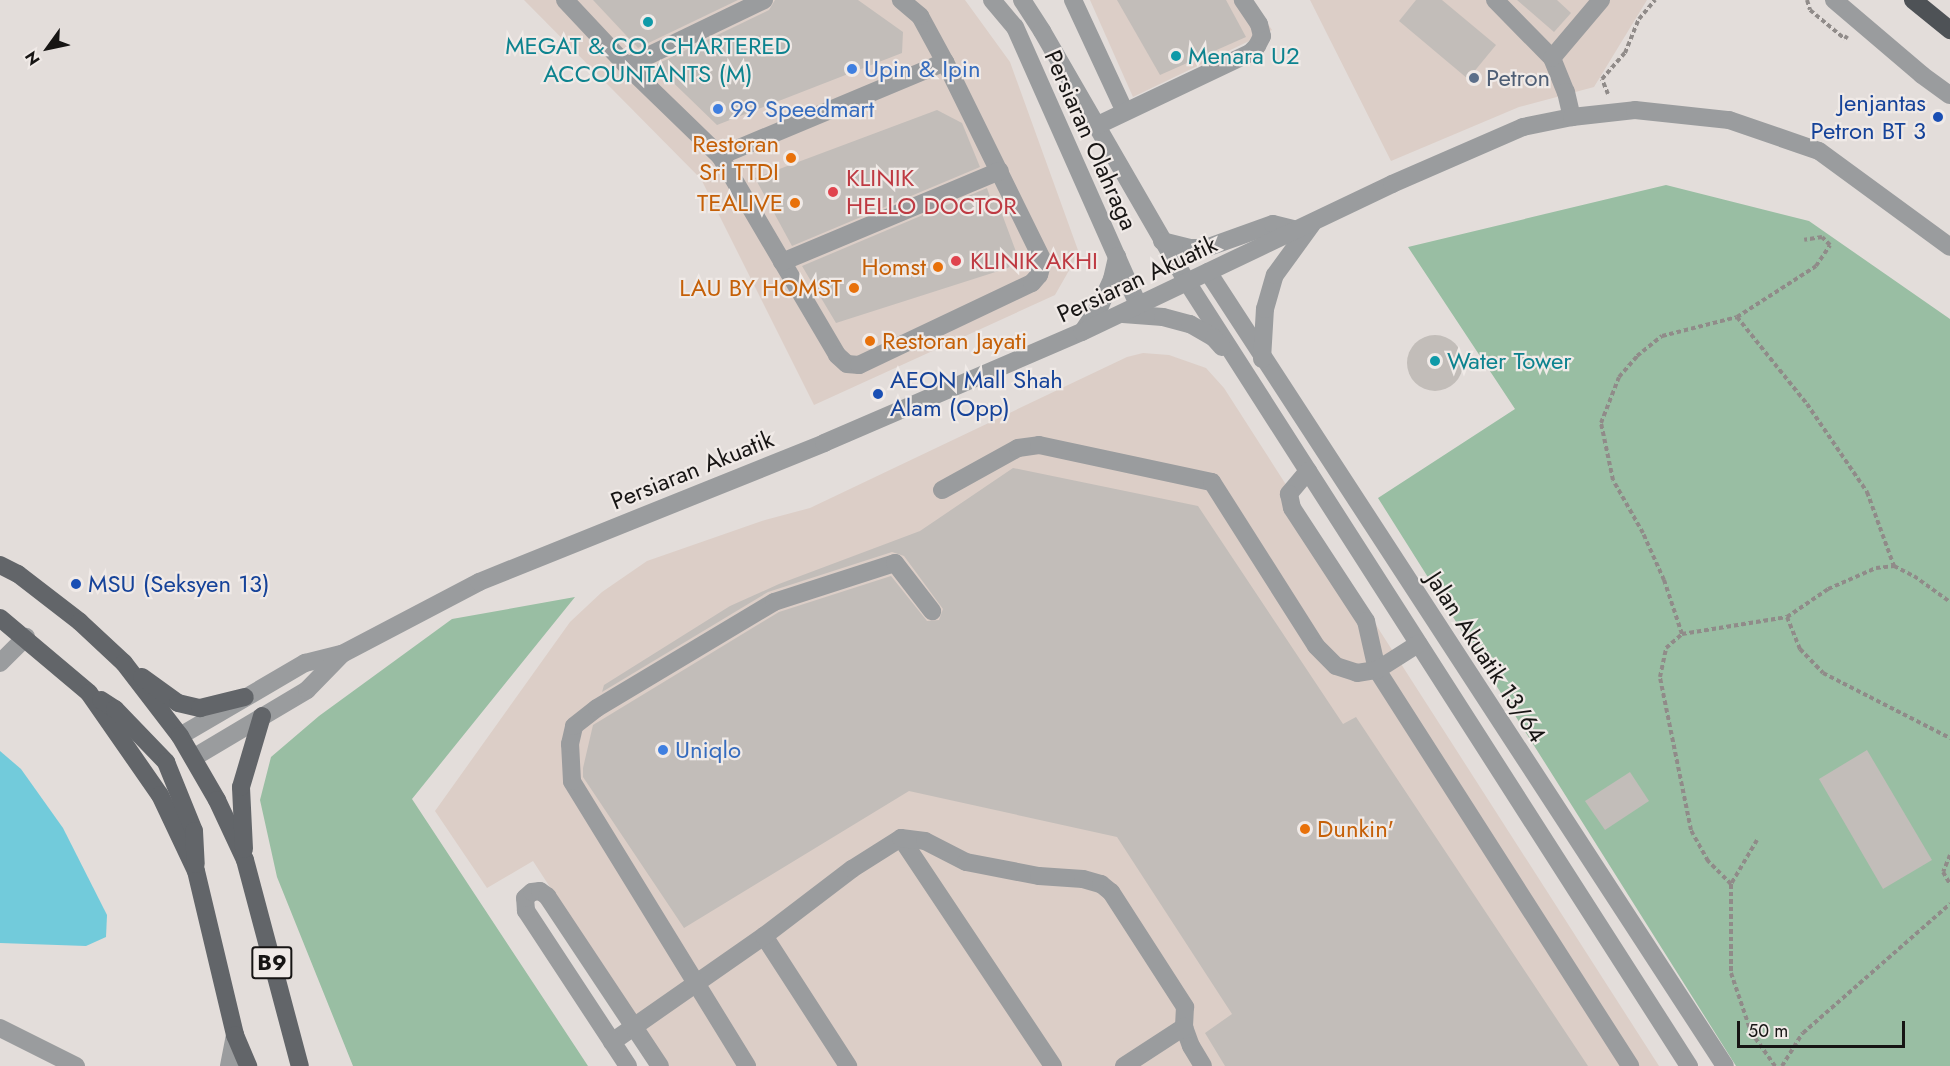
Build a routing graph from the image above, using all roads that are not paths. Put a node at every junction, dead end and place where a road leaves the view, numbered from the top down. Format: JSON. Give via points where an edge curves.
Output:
{"nodes":[{"id":1,"x":565,"y":0,"type":"edge"},
{"id":2,"x":764,"y":0,"type":"edge"},
{"id":3,"x":901,"y":0,"type":"edge"},
{"id":4,"x":992,"y":0,"type":"edge"},
{"id":5,"x":1022,"y":0,"type":"edge"},
{"id":6,"x":1073,"y":0,"type":"edge"},
{"id":7,"x":1243,"y":0,"type":"edge"},
{"id":8,"x":1601,"y":0,"type":"edge"},
{"id":9,"x":1834,"y":0,"type":"edge"},
{"id":10,"x":1913,"y":0,"type":"edge"},
{"id":11,"x":1506,"y":3,"type":"edge"},
{"id":12,"x":1950,"y":30,"type":"edge"},
{"id":13,"x":1552,"y":58,"type":"junction"},
{"id":14,"x":945,"y":62,"type":"junction"},
{"id":15,"x":627,"y":66,"type":"junction"},
{"id":16,"x":1950,"y":96,"type":"edge"},
{"id":17,"x":1125,"y":112,"type":"junction"},
{"id":18,"x":1572,"y":117,"type":"junction"},
{"id":19,"x":1096,"y":126,"type":"junction"},
{"id":20,"x":720,"y":156,"type":"junction"},
{"id":21,"x":1000,"y":171,"type":"junction"},
{"id":22,"x":1305,"y":226,"type":"junction"},
{"id":23,"x":1162,"y":241,"type":"junction"},
{"id":24,"x":1950,"y":247,"type":"edge"},
{"id":25,"x":1117,"y":257,"type":"junction"},
{"id":26,"x":783,"y":262,"type":"junction"},
{"id":27,"x":1208,"y":272,"type":"junction"},
{"id":28,"x":1186,"y":282,"type":"junction"},
{"id":29,"x":1138,"y":305,"type":"junction"},
{"id":30,"x":1122,"y":313,"type":"junction"},
{"id":31,"x":1082,"y":332,"type":"junction"},
{"id":32,"x":1263,"y":359,"type":"junction"},
{"id":33,"x":1243,"y":371,"type":"junction"},
{"id":34,"x":1308,"y":471,"type":"junction"},
{"id":35,"x":942,"y":490,"type":"dead end"},
{"id":36,"x":0,"y":565,"type":"edge"},
{"id":37,"x":932,"y":610,"type":"dead end"},
{"id":38,"x":0,"y":618,"type":"edge"},
{"id":39,"x":26,"y":637,"type":"junction"},
{"id":40,"x":1418,"y":644,"type":"junction"},
{"id":41,"x":342,"y":654,"type":"junction"},
{"id":42,"x":0,"y":663,"type":"edge"},
{"id":43,"x":124,"y":663,"type":"junction"},
{"id":44,"x":1377,"y":670,"type":"junction"},
{"id":45,"x":89,"y":693,"type":"junction"},
{"id":46,"x":245,"y":697,"type":"junction"},
{"id":47,"x":262,"y":716,"type":"junction"},
{"id":48,"x":180,"y":736,"type":"junction"},
{"id":49,"x":193,"y":758,"type":"junction"},
{"id":50,"x":166,"y":762,"type":"junction"},
{"id":51,"x":901,"y":838,"type":"junction"},
{"id":52,"x":244,"y":860,"type":"junction"},
{"id":53,"x":196,"y":871,"type":"junction"},
{"id":54,"x":764,"y":936,"type":"junction"},
{"id":55,"x":634,"y":1027,"type":"junction"},
{"id":56,"x":1184,"y":1027,"type":"junction"},
{"id":57,"x":0,"y":1028,"type":"edge"},
{"id":58,"x":235,"y":1035,"type":"junction"},
{"id":59,"x":612,"y":1042,"type":"junction"},
{"id":60,"x":76,"y":1066,"type":"edge"},
{"id":61,"x":229,"y":1066,"type":"edge"},
{"id":62,"x":248,"y":1066,"type":"edge"},
{"id":63,"x":300,"y":1066,"type":"edge"},
{"id":64,"x":628,"y":1066,"type":"edge"},
{"id":65,"x":660,"y":1066,"type":"edge"},
{"id":66,"x":747,"y":1066,"type":"edge"},
{"id":67,"x":849,"y":1066,"type":"edge"},
{"id":68,"x":1053,"y":1066,"type":"edge"},
{"id":69,"x":1124,"y":1066,"type":"edge"},
{"id":70,"x":1203,"y":1066,"type":"edge"},
{"id":71,"x":1630,"y":1066,"type":"edge"},
{"id":72,"x":1689,"y":1066,"type":"edge"},
{"id":73,"x":1725,"y":1066,"type":"edge"}],
"edges":[{"from":1,"to":15,"type":"street"},
{"from":2,"to":15,"type":"street"},
{"from":3,"to":14,"type":"street","via":[[920,15]]},
{"from":4,"to":25,"type":"street","name":"Persiaran Olahraga","via":[[1015,27]]},
{"from":5,"to":19,"type":"street","name":"Persiaran Olahraga"},
{"from":6,"to":17,"type":"street"},
{"from":7,"to":17,"type":"street","via":[[1262,36],[1250,53]]},
{"from":8,"to":13,"type":"street"},
{"from":9,"to":16,"type":"street"},
{"from":10,"to":12,"type":"highway"},
{"from":11,"to":13,"type":"street"},
{"from":13,"to":18,"type":"street"},
{"from":14,"to":20,"type":"street"},
{"from":14,"to":21,"type":"street"},
{"from":15,"to":20,"type":"street"},
{"from":17,"to":19,"type":"street"},
{"from":18,"to":22,"type":"street","name":"Persiaran Akuatik","via":[[1523,127]]},
{"from":18,"to":24,"type":"street","name":"Persiaran Akuatik","via":[[1635,110],[1729,120],[1819,151]]},
{"from":19,"to":23,"type":"street","name":"Persiaran Olahraga"},
{"from":20,"to":26,"type":"street"},
{"from":21,"to":26,"type":"street"},
{"from":21,"to":26,"type":"street","via":[[1043,261],[1039,275],[1032,283],[859,365],[847,364],[837,355]]},
{"from":22,"to":23,"type":"street","via":[[1273,224],[1206,248]]},
{"from":22,"to":27,"type":"street","name":"Persiaran Akuatik"},
{"from":22,"to":32,"type":"street","via":[[1275,275],[1265,309]]},
{"from":23,"to":28,"type":"street","name":"Persiaran Olahraga"},
{"from":25,"to":29,"type":"street","name":"Persiaran Olahraga"},
{"from":25,"to":31,"type":"street","via":[[1100,306]]},
{"from":27,"to":28,"type":"street","name":"Persiaran Akuatik"},
{"from":27,"to":32,"type":"street","name":"Jalan Akuatik 13/64"},
{"from":28,"to":29,"type":"street","name":"Persiaran Akuatik"},
{"from":28,"to":33,"type":"street","name":"Jalan Akuatik 13/64"},
{"from":29,"to":30,"type":"street","name":"Persiaran Akuatik"},
{"from":30,"to":31,"type":"street","name":"Persiaran Akuatik"},
{"from":30,"to":33,"type":"street","via":[[1190,324],[1214,338]]},
{"from":31,"to":41,"type":"street","name":"Persiaran Akuatik","via":[[824,443],[479,582]]},
{"from":32,"to":73,"type":"street","name":"Jalan Akuatik 13/64"},
{"from":33,"to":34,"type":"street","name":"Jalan Akuatik 13/64"},
{"from":34,"to":40,"type":"street","name":"Jalan Akuatik 13/64"},
{"from":34,"to":44,"type":"street","via":[[1289,494],[1292,508],[1366,621]]},
{"from":35,"to":44,"type":"street","via":[[1018,448],[1039,445],[1212,482],[1316,646],[1336,666],[1357,673]]},
{"from":36,"to":43,"type":"main road","number":"B9","via":[[18,574],[80,622]]},
{"from":37,"to":66,"type":"street","bridge":true,"via":[[895,563],[784,598],[597,708],[574,726],[570,744],[572,781]]},
{"from":38,"to":39,"type":"main road","number":"B9"},
{"from":39,"to":42,"type":"street"},
{"from":39,"to":45,"type":"main road","number":"B9"},
{"from":40,"to":44,"type":"street"},
{"from":40,"to":72,"type":"street","name":"Jalan Akuatik 13/64"},
{"from":41,"to":46,"type":"street","name":"Persiaran Akuatik","via":[[305,663]]},
{"from":41,"to":47,"type":"street","name":"Persiaran Akuatik","via":[[307,690]]},
{"from":43,"to":46,"type":"main road","via":[[178,704],[200,708]]},
{"from":43,"to":48,"type":"main road","number":"B9"},
{"from":44,"to":71,"type":"street"},
{"from":45,"to":50,"type":"main road","via":[[115,710]]},
{"from":45,"to":53,"type":"main road","number":"B9","via":[[160,795]]},
{"from":46,"to":48,"type":"street","name":"Persiaran Akuatik"},
{"from":47,"to":49,"type":"street","name":"Persiaran Akuatik"},
{"from":47,"to":52,"type":"main road","via":[[241,788]]},
{"from":48,"to":49,"type":"main road","number":"B9"},
{"from":48,"to":50,"type":"main road"},
{"from":49,"to":50,"type":"main road"},
{"from":49,"to":52,"type":"main road","number":"B9"},
{"from":50,"to":53,"type":"main road","via":[[194,831]]},
{"from":51,"to":54,"type":"street","via":[[843,875]]},
{"from":51,"to":56,"type":"street","via":[[925,841],[966,862],[1101,885],[1111,892],[1185,1007]]},
{"from":51,"to":68,"type":"street"},
{"from":52,"to":63,"type":"main road","number":"B9"},
{"from":53,"to":58,"type":"main road","number":"B9"},
{"from":54,"to":55,"type":"street"},
{"from":54,"to":67,"type":"street"},
{"from":55,"to":59,"type":"street"},
{"from":55,"to":59,"type":"street","via":[[547,896],[536,891],[528,894],[525,911]]},
{"from":55,"to":65,"type":"street"},
{"from":56,"to":69,"type":"street"},
{"from":56,"to":70,"type":"street"},
{"from":57,"to":60,"type":"street"},
{"from":58,"to":61,"type":"street"},
{"from":58,"to":62,"type":"main road","number":"B9"},
{"from":59,"to":64,"type":"street"}]}
